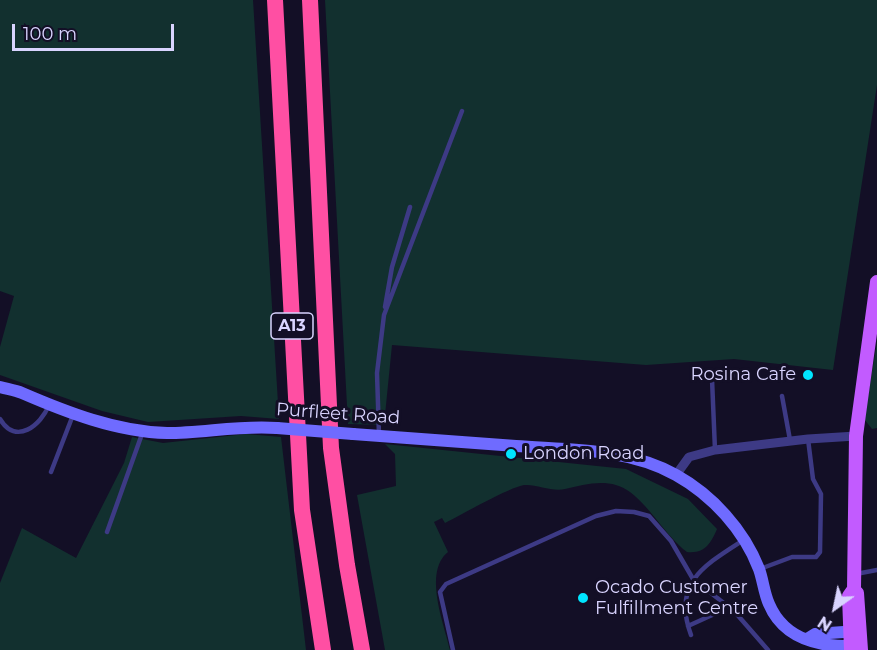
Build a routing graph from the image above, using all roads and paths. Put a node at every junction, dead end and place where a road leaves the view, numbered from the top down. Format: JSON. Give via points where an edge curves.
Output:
{"nodes":[{"id":1,"x":275,"y":0,"type":"edge"},
{"id":2,"x":310,"y":0,"type":"edge"},
{"id":3,"x":462,"y":111,"type":"dead end"},
{"id":4,"x":410,"y":207,"type":"dead end"},
{"id":5,"x":877,"y":282,"type":"edge"},
{"id":6,"x":384,"y":315,"type":"junction"},
{"id":7,"x":735,"y":375,"type":"dead end"},
{"id":8,"x":1,"y":389,"type":"edge"},
{"id":9,"x":782,"y":396,"type":"dead end"},
{"id":10,"x":49,"y":405,"type":"junction"},
{"id":11,"x":74,"y":413,"type":"junction"},
{"id":12,"x":1,"y":422,"type":"edge"},
{"id":13,"x":142,"y":431,"type":"junction"},
{"id":14,"x":379,"y":436,"type":"junction"},
{"id":15,"x":856,"y":436,"type":"junction"},
{"id":16,"x":808,"y":439,"type":"junction"},
{"id":17,"x":790,"y":440,"type":"junction"},
{"id":18,"x":716,"y":450,"type":"junction"},
{"id":19,"x":51,"y":472,"type":"dead end"},
{"id":20,"x":676,"y":475,"type":"junction"},
{"id":21,"x":107,"y":532,"type":"dead end"},
{"id":22,"x":744,"y":540,"type":"junction"},
{"id":23,"x":759,"y":569,"type":"junction"},
{"id":24,"x":877,"y":570,"type":"edge"},
{"id":25,"x":854,"y":574,"type":"junction"},
{"id":26,"x":693,"y":579,"type":"junction"},
{"id":27,"x":727,"y":604,"type":"junction"},
{"id":28,"x":688,"y":626,"type":"junction"},
{"id":29,"x":855,"y":632,"type":"junction"},
{"id":30,"x":691,"y":635,"type":"dead end"},
{"id":31,"x":807,"y":639,"type":"junction"},
{"id":32,"x":856,"y":648,"type":"edge"},
{"id":33,"x":323,"y":650,"type":"edge"},
{"id":34,"x":362,"y":650,"type":"edge"},
{"id":35,"x":453,"y":650,"type":"edge"},
{"id":36,"x":768,"y":650,"type":"edge"}],
"edges":[{"from":1,"to":33,"type":"highway","number":"A13","via":[[302,510]]},
{"from":2,"to":34,"type":"highway","number":"A13","via":[[331,448]]},
{"from":3,"to":6,"type":"lane"},
{"from":4,"to":6,"type":"lane","via":[[392,267]]},
{"from":5,"to":15,"type":"main road"},
{"from":6,"to":14,"type":"lane","via":[[377,373]]},
{"from":7,"to":18,"type":"lane","via":[[712,379]]},
{"from":8,"to":10,"type":"street","name":"Purfleet Road","via":[[21,392]]},
{"from":9,"to":17,"type":"lane"},
{"from":10,"to":11,"type":"street","name":"Purfleet Road"},
{"from":10,"to":12,"type":"lane","via":[[39,424],[28,430],[16,431]]},
{"from":11,"to":13,"type":"street","name":"Purfleet Road"},
{"from":11,"to":19,"type":"lane"},
{"from":13,"to":14,"type":"street","name":"Purfleet Road","bridge":true,"via":[[185,432],[248,426]]},
{"from":13,"to":21,"type":"lane"},
{"from":14,"to":20,"type":"street","name":"Purfleet Road","via":[[621,455]]},
{"from":15,"to":16,"type":"street"},
{"from":15,"to":25,"type":"main road"},
{"from":16,"to":17,"type":"street"},
{"from":16,"to":23,"type":"lane","via":[[813,479],[821,494],[820,552],[816,557],[792,556]]},
{"from":17,"to":18,"type":"street"},
{"from":18,"to":20,"type":"street","via":[[689,457]]},
{"from":20,"to":22,"type":"street","name":"Purfleet Road","via":[[702,492]]},
{"from":22,"to":23,"type":"street","name":"Purfleet Road"},
{"from":22,"to":26,"type":"lane"},
{"from":23,"to":31,"type":"street","name":"Purfleet Road","via":[[775,616],[786,629]]},
{"from":24,"to":25,"type":"lane"},
{"from":25,"to":29,"type":"main road","via":[[854,589],[849,596]]},
{"from":26,"to":27,"type":"lane"},
{"from":26,"to":28,"type":"lane","via":[[684,605]]},
{"from":26,"to":35,"type":"lane","via":[[649,516],[616,511],[596,516],[446,584],[440,592]]},
{"from":27,"to":28,"type":"lane","via":[[721,611]]},
{"from":27,"to":36,"type":"lane"},
{"from":28,"to":30,"type":"lane"},
{"from":29,"to":31,"type":"street","via":[[815,634]]},
{"from":29,"to":32,"type":"main road"},
{"from":31,"to":32,"type":"street","name":"Purfleet Road","via":[[815,645]]}]}
